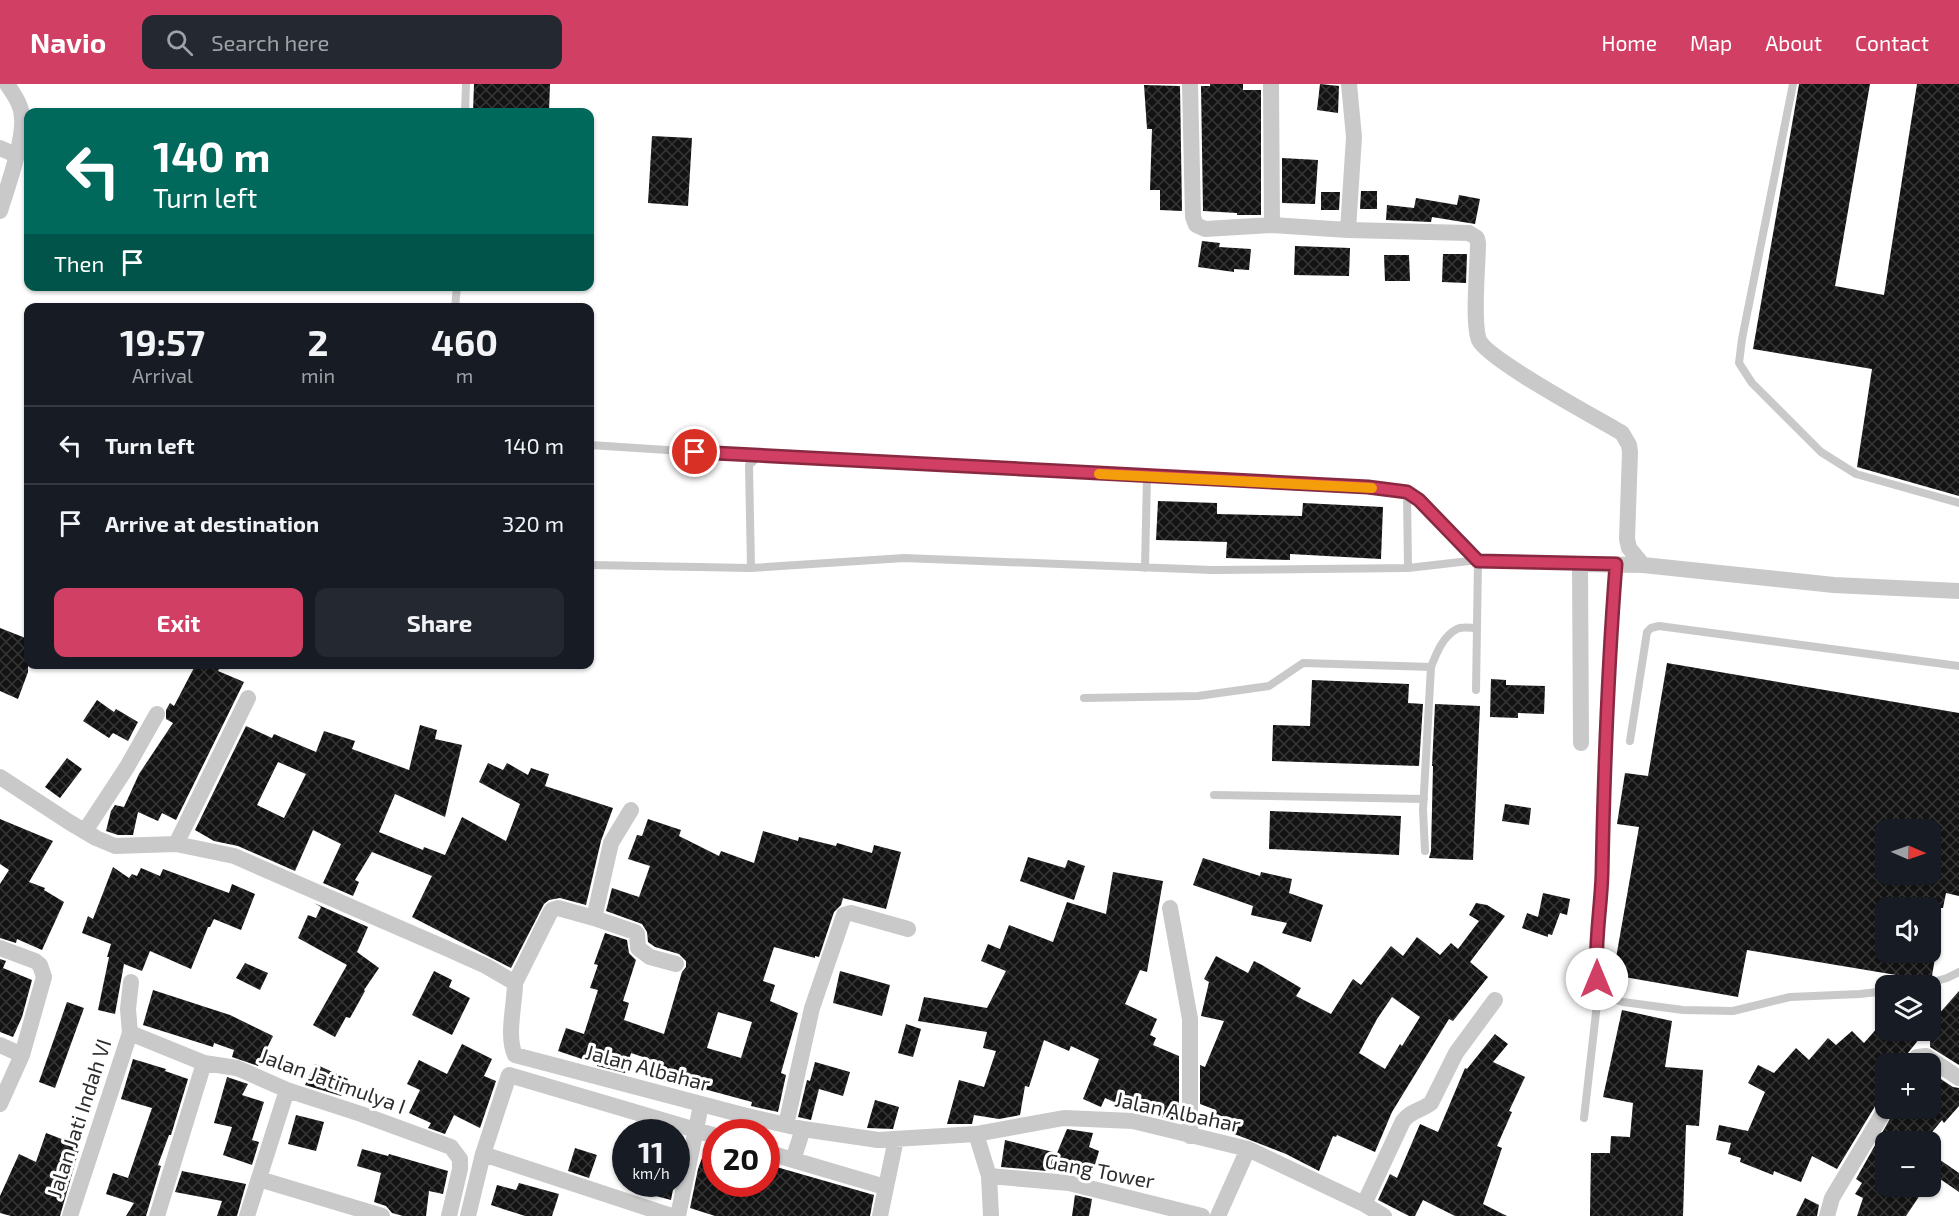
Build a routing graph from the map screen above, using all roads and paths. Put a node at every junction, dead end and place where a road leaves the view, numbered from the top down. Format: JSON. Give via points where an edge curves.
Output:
{"nodes":[{"id":1,"x":7,"y":84,"type":"edge"},
{"id":2,"x":466,"y":84,"type":"edge"},
{"id":3,"x":1190,"y":84,"type":"edge"},
{"id":4,"x":1271,"y":84,"type":"edge"},
{"id":5,"x":1349,"y":84,"type":"edge"},
{"id":6,"x":1793,"y":84,"type":"edge"},
{"id":7,"x":465,"y":108,"type":"edge"},
{"id":8,"x":0,"y":148,"type":"edge"},
{"id":9,"x":16,"y":155,"type":"junction"},
{"id":10,"x":0,"y":211,"type":"edge"},
{"id":11,"x":1272,"y":225,"type":"junction"},
{"id":12,"x":1348,"y":230,"type":"junction"},
{"id":13,"x":594,"y":445,"type":"edge"},
{"id":14,"x":759,"y":456,"type":"junction"},
{"id":15,"x":1147,"y":476,"type":"junction"},
{"id":16,"x":1407,"y":492,"type":"junction"},
{"id":17,"x":1959,"y":503,"type":"edge"},
{"id":18,"x":1478,"y":561,"type":"junction"},
{"id":19,"x":1580,"y":564,"type":"junction"},
{"id":20,"x":1616,"y":564,"type":"junction"},
{"id":21,"x":594,"y":565,"type":"edge"},
{"id":22,"x":1643,"y":565,"type":"junction"},
{"id":23,"x":751,"y":568,"type":"junction"},
{"id":24,"x":1144,"y":568,"type":"junction"},
{"id":25,"x":1408,"y":568,"type":"junction"},
{"id":26,"x":1959,"y":591,"type":"edge"},
{"id":27,"x":1477,"y":628,"type":"junction"},
{"id":28,"x":1959,"y":666,"type":"edge"},
{"id":29,"x":1431,"y":667,"type":"junction"},
{"id":30,"x":1476,"y":690,"type":"dead end"},
{"id":31,"x":248,"y":698,"type":"dead end"},
{"id":32,"x":1084,"y":698,"type":"dead end"},
{"id":33,"x":157,"y":714,"type":"dead end"},
{"id":34,"x":1630,"y":741,"type":"dead end"},
{"id":35,"x":1581,"y":743,"type":"dead end"},
{"id":36,"x":0,"y":777,"type":"edge"},
{"id":37,"x":1214,"y":795,"type":"dead end"},
{"id":38,"x":1424,"y":799,"type":"junction"},
{"id":39,"x":631,"y":810,"type":"dead end"},
{"id":40,"x":85,"y":831,"type":"junction"},
{"id":41,"x":176,"y":844,"type":"junction"},
{"id":42,"x":1425,"y":851,"type":"dead end"},
{"id":43,"x":1170,"y":908,"type":"dead end"},
{"id":44,"x":594,"y":918,"type":"junction"},
{"id":45,"x":908,"y":929,"type":"dead end"},
{"id":46,"x":0,"y":948,"type":"edge"},
{"id":47,"x":676,"y":964,"type":"dead end"},
{"id":48,"x":1959,"y":972,"type":"edge"},
{"id":49,"x":1941,"y":980,"type":"edge"},
{"id":50,"x":131,"y":982,"type":"dead end"},
{"id":51,"x":515,"y":983,"type":"junction"},
{"id":52,"x":1875,"y":992,"type":"edge"},
{"id":53,"x":1598,"y":995,"type":"junction"},
{"id":54,"x":1495,"y":1000,"type":"dead end"},
{"id":55,"x":130,"y":1034,"type":"junction"},
{"id":56,"x":0,"y":1046,"type":"edge"},
{"id":57,"x":22,"y":1055,"type":"junction"},
{"id":58,"x":204,"y":1063,"type":"junction"},
{"id":59,"x":1941,"y":1066,"type":"edge"},
{"id":60,"x":1959,"y":1078,"type":"edge"},
{"id":61,"x":287,"y":1090,"type":"junction"},
{"id":62,"x":0,"y":1104,"type":"edge"},
{"id":63,"x":701,"y":1105,"type":"junction"},
{"id":64,"x":1584,"y":1118,"type":"dead end"},
{"id":65,"x":1879,"y":1119,"type":"edge"},
{"id":66,"x":786,"y":1125,"type":"junction"},
{"id":67,"x":803,"y":1129,"type":"junction"},
{"id":68,"x":697,"y":1131,"type":"junction"},
{"id":69,"x":702,"y":1132,"type":"edge"},
{"id":70,"x":976,"y":1134,"type":"junction"},
{"id":71,"x":1190,"y":1136,"type":"junction"},
{"id":72,"x":896,"y":1139,"type":"junction"},
{"id":73,"x":1248,"y":1149,"type":"junction"},
{"id":74,"x":483,"y":1154,"type":"junction"},
{"id":75,"x":780,"y":1156,"type":"edge"},
{"id":76,"x":793,"y":1160,"type":"junction"},
{"id":77,"x":989,"y":1176,"type":"junction"},
{"id":78,"x":259,"y":1179,"type":"junction"},
{"id":79,"x":885,"y":1187,"type":"junction"},
{"id":80,"x":1364,"y":1204,"type":"junction"},
{"id":81,"x":70,"y":1216,"type":"edge"},
{"id":82,"x":157,"y":1216,"type":"edge"},
{"id":83,"x":247,"y":1216,"type":"edge"},
{"id":84,"x":382,"y":1216,"type":"edge"},
{"id":85,"x":448,"y":1216,"type":"edge"},
{"id":86,"x":468,"y":1216,"type":"edge"},
{"id":87,"x":672,"y":1216,"type":"edge"},
{"id":88,"x":678,"y":1216,"type":"edge"},
{"id":89,"x":880,"y":1216,"type":"edge"},
{"id":90,"x":991,"y":1216,"type":"edge"},
{"id":91,"x":1202,"y":1216,"type":"edge"},
{"id":92,"x":1218,"y":1216,"type":"edge"},
{"id":93,"x":1384,"y":1216,"type":"edge"},
{"id":94,"x":1827,"y":1216,"type":"edge"}],
"edges":[{"from":1,"to":9,"type":"street","via":[[22,117]]},
{"from":2,"to":7,"type":"lane"},
{"from":3,"to":11,"type":"street","via":[[1196,225],[1205,229]]},
{"from":4,"to":11,"type":"street"},
{"from":5,"to":12,"type":"street","via":[[1354,137]]},
{"from":6,"to":17,"type":"lane","via":[[1739,363],[1752,383],[1821,452],[1856,474]]},
{"from":8,"to":9,"type":"street"},
{"from":9,"to":10,"type":"street"},
{"from":11,"to":12,"type":"street"},
{"from":12,"to":22,"type":"street","via":[[1468,233],[1477,238],[1476,325],[1480,343],[1498,360],[1622,433],[1630,452],[1627,539],[1629,548]]},
{"from":13,"to":14,"type":"lane"},
{"from":14,"to":15,"type":"lane"},
{"from":14,"to":23,"type":"lane","via":[[749,465]]},
{"from":15,"to":16,"type":"lane"},
{"from":15,"to":24,"type":"lane"},
{"from":16,"to":18,"type":"lane"},
{"from":16,"to":25,"type":"lane"},
{"from":18,"to":19,"type":"lane"},
{"from":18,"to":25,"type":"lane"},
{"from":18,"to":27,"type":"lane"},
{"from":19,"to":20,"type":"street"},
{"from":19,"to":35,"type":"street"},
{"from":20,"to":22,"type":"street"},
{"from":20,"to":53,"type":"lane","via":[[1608,660]]},
{"from":21,"to":23,"type":"lane"},
{"from":22,"to":26,"type":"street","via":[[1834,585]]},
{"from":23,"to":24,"type":"lane","via":[[904,558]]},
{"from":24,"to":25,"type":"lane"},
{"from":27,"to":29,"type":"lane","via":[[1455,630],[1438,650]]},
{"from":27,"to":30,"type":"lane"},
{"from":28,"to":34,"type":"lane","via":[[1659,626],[1647,632]]},
{"from":29,"to":32,"type":"lane","via":[[1303,663],[1269,686],[1198,696]]},
{"from":29,"to":38,"type":"lane"},
{"from":31,"to":41,"type":"street"},
{"from":33,"to":40,"type":"street"},
{"from":36,"to":40,"type":"street"},
{"from":37,"to":38,"type":"lane"},
{"from":38,"to":42,"type":"lane"},
{"from":39,"to":44,"type":"street","via":[[611,843]]},
{"from":40,"to":41,"type":"street","via":[[116,846]]},
{"from":41,"to":51,"type":"street","via":[[244,859],[486,966]]},
{"from":43,"to":71,"type":"street","via":[[1190,1019]]},
{"from":44,"to":47,"type":"street","via":[[637,934],[638,948],[650,957]]},
{"from":44,"to":51,"type":"street","via":[[558,908],[552,910]]},
{"from":45,"to":66,"type":"street","via":[[850,913],[844,915],[812,1008]]},
{"from":46,"to":57,"type":"street","via":[[35,961],[43,971]]},
{"from":48,"to":49,"type":"lane"},
{"from":50,"to":55,"type":"street"},
{"from":51,"to":63,"type":"street","name":"Jalan Albahar","via":[[510,1044],[515,1055]]},
{"from":52,"to":53,"type":"lane","via":[[1790,997],[1733,1011],[1683,1010]]},
{"from":53,"to":64,"type":"lane"},
{"from":54,"to":80,"type":"street","via":[[1456,1053],[1431,1103],[1402,1120]]},
{"from":55,"to":58,"type":"street","name":"Jalan Jatimulya I"},
{"from":55,"to":81,"type":"street","name":"Jalan Jati Indah VI"},
{"from":56,"to":57,"type":"street"},
{"from":57,"to":62,"type":"street"},
{"from":58,"to":61,"type":"street","name":"Jalan Jatimulya I","via":[[237,1068]]},
{"from":58,"to":82,"type":"street"},
{"from":59,"to":60,"type":"street"},
{"from":61,"to":78,"type":"street"},
{"from":61,"to":85,"type":"street","name":"Jalan Jatimulya I","via":[[451,1147],[460,1159],[460,1169]]},
{"from":63,"to":66,"type":"street","name":"Jalan Albahar"},
{"from":63,"to":68,"type":"street"},
{"from":65,"to":94,"type":"street","via":[[1832,1198]]},
{"from":66,"to":67,"type":"street","name":"Jalan Albahar"},
{"from":67,"to":72,"type":"street","name":"Jalan Albahar"},
{"from":67,"to":76,"type":"street"},
{"from":68,"to":69,"type":"street"},
{"from":68,"to":74,"type":"street","via":[[509,1075]]},
{"from":68,"to":88,"type":"street"},
{"from":70,"to":71,"type":"street","name":"Jalan Albahar","via":[[1064,1118],[1132,1121]]},
{"from":70,"to":72,"type":"street","name":"Jalan Albahar"},
{"from":70,"to":77,"type":"street"},
{"from":71,"to":73,"type":"street","name":"Jalan Albahar"},
{"from":72,"to":79,"type":"street"},
{"from":73,"to":80,"type":"street","name":"Jalan Albahar"},
{"from":73,"to":92,"type":"street"},
{"from":74,"to":86,"type":"street"},
{"from":74,"to":87,"type":"street"},
{"from":75,"to":76,"type":"street"},
{"from":76,"to":79,"type":"street"},
{"from":77,"to":90,"type":"street"},
{"from":77,"to":91,"type":"street","name":"Gang Tower","via":[[1069,1183]]},
{"from":78,"to":83,"type":"street"},
{"from":78,"to":84,"type":"street"},
{"from":79,"to":89,"type":"street"},
{"from":80,"to":93,"type":"street","name":"Jalan Albahar"}]}
